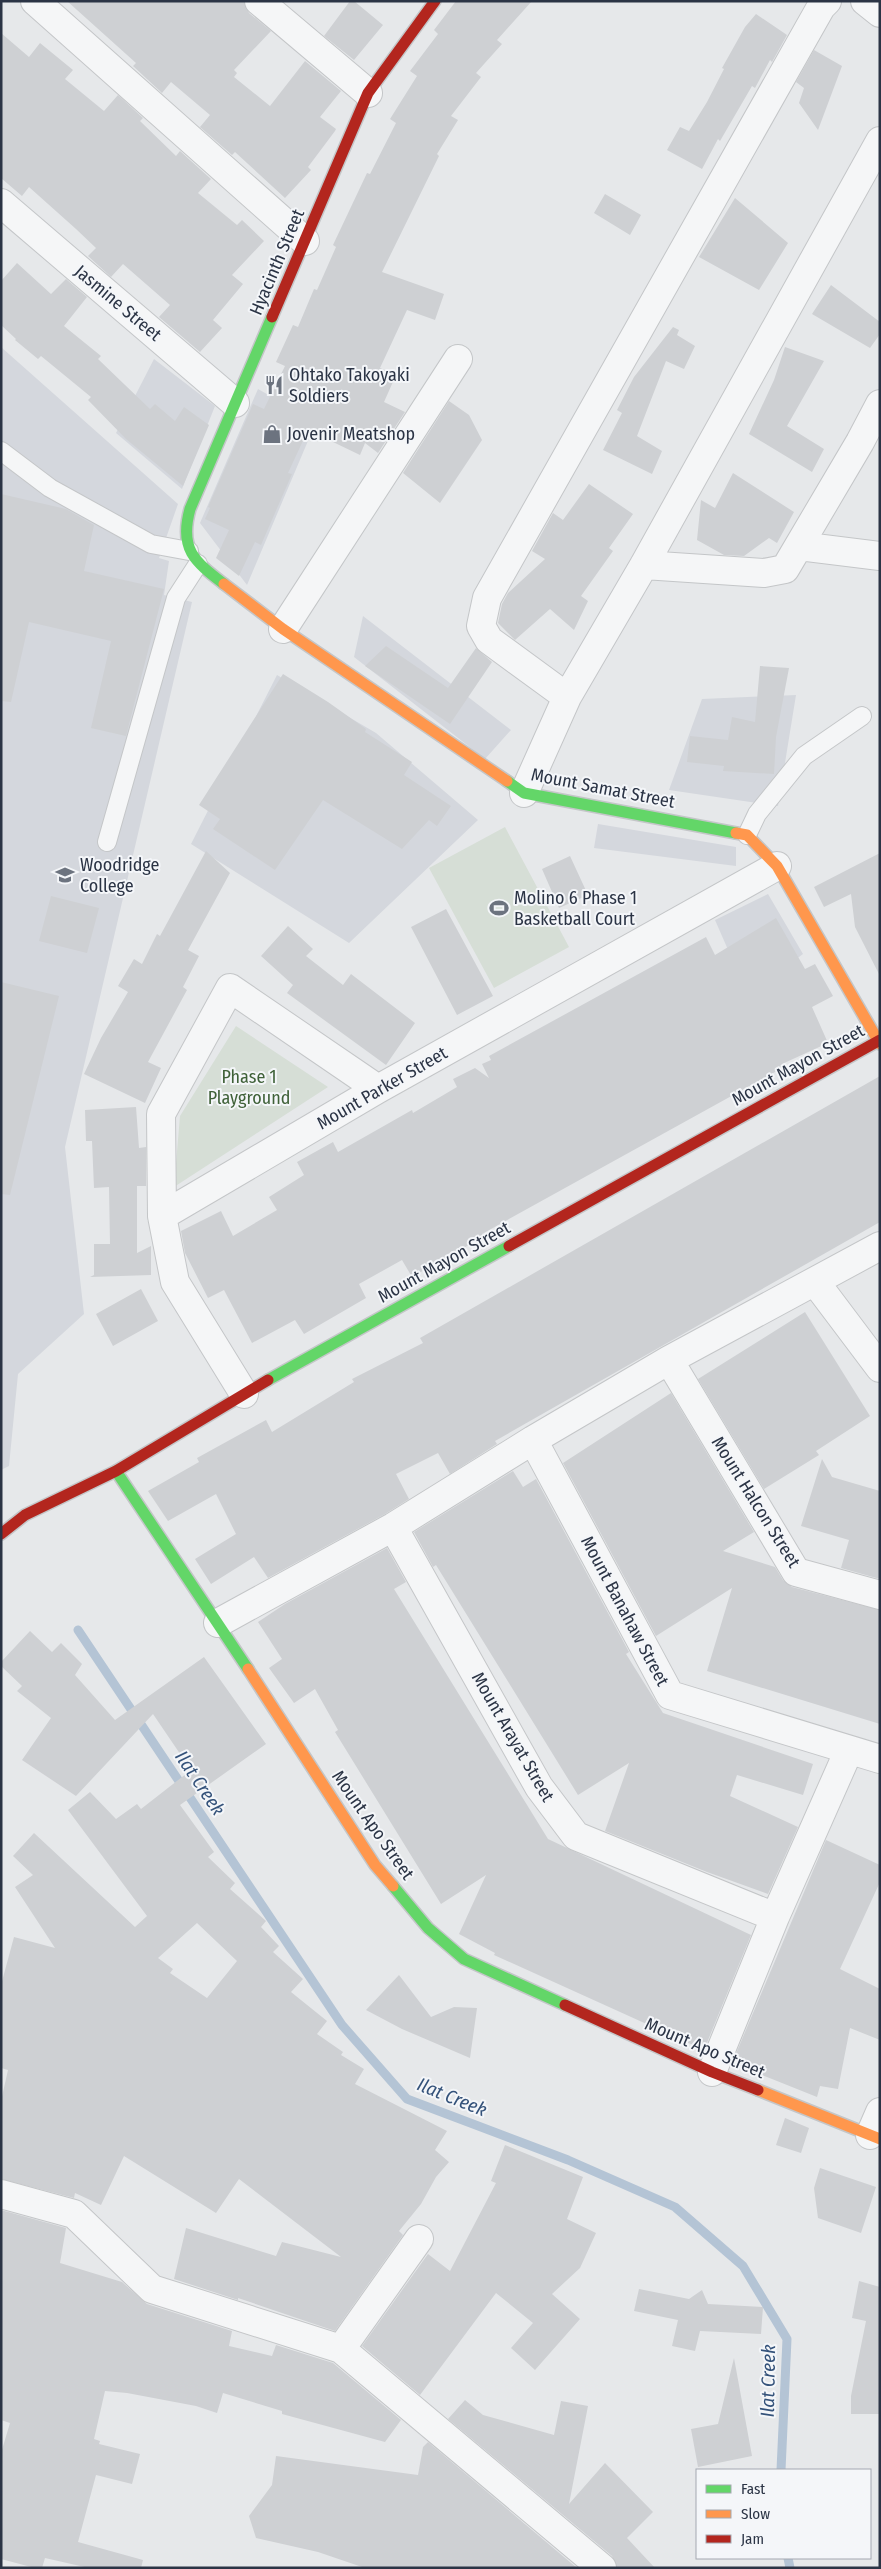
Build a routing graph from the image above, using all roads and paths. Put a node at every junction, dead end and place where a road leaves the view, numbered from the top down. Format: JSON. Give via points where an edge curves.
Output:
{"nodes":[{"id":1,"x":34,"y":1,"type":"edge"},
{"id":2,"x":259,"y":1,"type":"edge"},
{"id":3,"x":435,"y":1,"type":"edge"},
{"id":4,"x":827,"y":1,"type":"edge"},
{"id":5,"x":866,"y":1,"type":"edge"},
{"id":6,"x":880,"y":13,"type":"edge"},
{"id":7,"x":368,"y":94,"type":"junction"},
{"id":8,"x":880,"y":141,"type":"edge"},
{"id":9,"x":1,"y":203,"type":"edge"},
{"id":10,"x":305,"y":241,"type":"junction"},
{"id":11,"x":458,"y":359,"type":"dead end"},
{"id":12,"x":236,"y":403,"type":"junction"},
{"id":13,"x":880,"y":404,"type":"edge"},
{"id":14,"x":870,"y":443,"type":"edge"},
{"id":15,"x":1,"y":451,"type":"edge"},
{"id":16,"x":799,"y":546,"type":"junction"},
{"id":17,"x":880,"y":556,"type":"edge"},
{"id":18,"x":194,"y":557,"type":"junction"},
{"id":19,"x":644,"y":565,"type":"junction"},
{"id":20,"x":283,"y":629,"type":"junction"},
{"id":21,"x":567,"y":697,"type":"junction"},
{"id":22,"x":862,"y":716,"type":"dead end"},
{"id":23,"x":524,"y":793,"type":"junction"},
{"id":24,"x":747,"y":834,"type":"junction"},
{"id":25,"x":107,"y":842,"type":"dead end"},
{"id":26,"x":777,"y":866,"type":"junction"},
{"id":27,"x":879,"y":1041,"type":"edge"},
{"id":28,"x":378,"y":1089,"type":"junction"},
{"id":29,"x":162,"y":1216,"type":"junction"},
{"id":30,"x":880,"y":1246,"type":"edge"},
{"id":31,"x":816,"y":1283,"type":"junction"},
{"id":32,"x":669,"y":1360,"type":"junction"},
{"id":33,"x":880,"y":1368,"type":"edge"},
{"id":34,"x":244,"y":1394,"type":"junction"},
{"id":35,"x":533,"y":1440,"type":"junction"},
{"id":36,"x":116,"y":1471,"type":"junction"},
{"id":37,"x":393,"y":1527,"type":"junction"},
{"id":38,"x":1,"y":1534,"type":"edge"},
{"id":39,"x":880,"y":1595,"type":"edge"},
{"id":40,"x":218,"y":1623,"type":"junction"},
{"id":41,"x":849,"y":1750,"type":"junction"},
{"id":42,"x":880,"y":1760,"type":"edge"},
{"id":43,"x":775,"y":1917,"type":"junction"},
{"id":44,"x":712,"y":2072,"type":"junction"},
{"id":45,"x":877,"y":2129,"type":"edge"},
{"id":46,"x":1,"y":2194,"type":"edge"},
{"id":47,"x":418,"y":2239,"type":"dead end"},
{"id":48,"x":341,"y":2349,"type":"junction"},
{"id":49,"x":602,"y":2568,"type":"edge"}],
"edges":[{"from":1,"to":10,"type":"street"},
{"from":2,"to":7,"type":"street"},
{"from":3,"to":7,"type":"street","name":"Hyacinth Street"},
{"from":4,"to":21,"type":"street","via":[[820,6],[486,598],[481,626],[489,640]]},
{"from":5,"to":6,"type":"street"},
{"from":7,"to":10,"type":"street","name":"Hyacinth Street"},
{"from":8,"to":19,"type":"street"},
{"from":9,"to":12,"type":"street","name":"Jasmine Street"},
{"from":10,"to":12,"type":"street","name":"Hyacinth Street"},
{"from":11,"to":20,"type":"street"},
{"from":12,"to":18,"type":"street","name":"Hyacinth Street","via":[[190,509],[184,532]]},
{"from":13,"to":14,"type":"street"},
{"from":14,"to":16,"type":"street"},
{"from":15,"to":18,"type":"lane","via":[[50,488],[151,544]]},
{"from":16,"to":17,"type":"street"},
{"from":16,"to":19,"type":"street","via":[[785,569],[764,573]]},
{"from":18,"to":20,"type":"street","name":"Mount Samat Street"},
{"from":18,"to":25,"type":"lane","via":[[176,598]]},
{"from":19,"to":21,"type":"street"},
{"from":20,"to":23,"type":"street","name":"Mount Samat Street"},
{"from":21,"to":23,"type":"street"},
{"from":22,"to":24,"type":"lane","via":[[804,756],[757,814]]},
{"from":23,"to":24,"type":"street","name":"Mount Samat Street"},
{"from":24,"to":26,"type":"street"},
{"from":26,"to":27,"type":"street"},
{"from":26,"to":28,"type":"street","name":"Mount Parker Street"},
{"from":27,"to":34,"type":"street","name":"Mount Mayon Street"},
{"from":28,"to":29,"type":"street","name":"Mount Parker Street"},
{"from":28,"to":29,"type":"street","via":[[230,988],[161,1114]]},
{"from":29,"to":34,"type":"street","via":[[175,1282]]},
{"from":30,"to":31,"type":"street"},
{"from":31,"to":32,"type":"street"},
{"from":31,"to":33,"type":"street"},
{"from":32,"to":35,"type":"street"},
{"from":32,"to":39,"type":"street","name":"Mount Halcon Street","via":[[796,1572]]},
{"from":34,"to":36,"type":"street","name":"Mount Mayon Street"},
{"from":35,"to":37,"type":"street"},
{"from":35,"to":41,"type":"street","name":"Mount Banahaw Street","via":[[670,1695]]},
{"from":36,"to":38,"type":"street","name":"Mount Mayon Street","via":[[24,1515]]},
{"from":36,"to":40,"type":"street","name":"Mount Apo Street"},
{"from":37,"to":40,"type":"street"},
{"from":37,"to":43,"type":"street","name":"Mount Arayat Street","via":[[539,1787],[576,1836]]},
{"from":40,"to":44,"type":"street","name":"Mount Apo Street","via":[[375,1865],[428,1928],[464,1959]]},
{"from":41,"to":42,"type":"street","name":"Mount Banahaw Street"},
{"from":41,"to":43,"type":"street"},
{"from":43,"to":44,"type":"street"},
{"from":44,"to":45,"type":"street","name":"Mount Apo Street"},
{"from":46,"to":48,"type":"street","via":[[74,2214],[152,2289]]},
{"from":47,"to":48,"type":"street"},
{"from":48,"to":49,"type":"street"}]}
